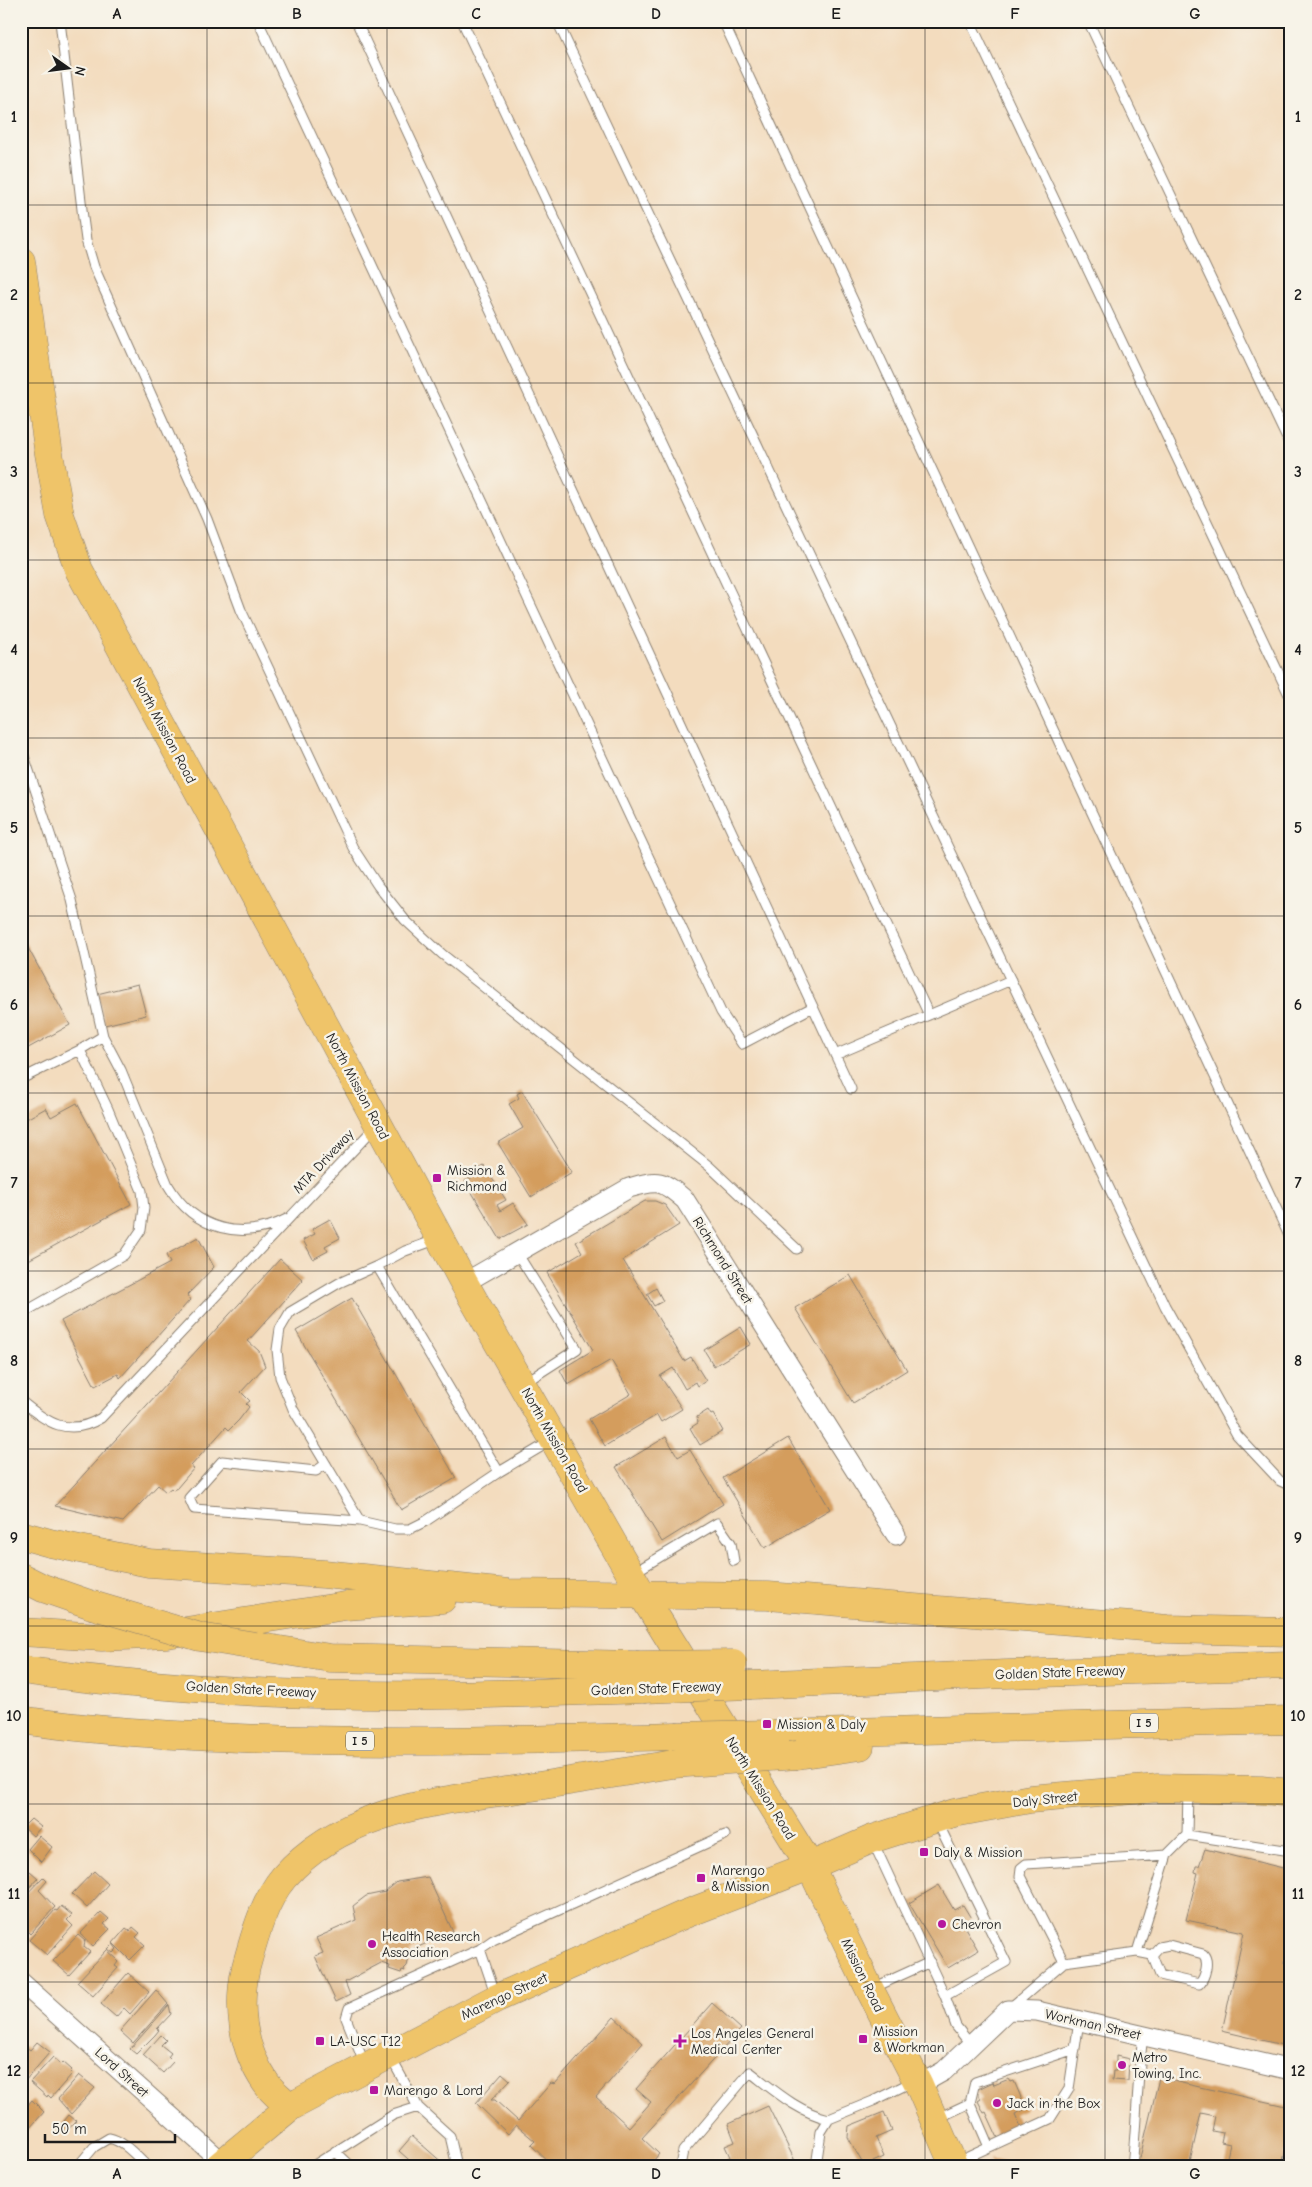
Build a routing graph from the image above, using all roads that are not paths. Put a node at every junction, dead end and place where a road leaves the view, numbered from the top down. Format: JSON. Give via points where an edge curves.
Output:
{"nodes":[{"id":1,"x":60,"y":21,"type":"edge"},
{"id":2,"x":258,"y":21,"type":"edge"},
{"id":3,"x":356,"y":21,"type":"edge"},
{"id":4,"x":462,"y":21,"type":"edge"},
{"id":5,"x":556,"y":21,"type":"edge"},
{"id":6,"x":724,"y":21,"type":"edge"},
{"id":7,"x":970,"y":21,"type":"edge"},
{"id":8,"x":1088,"y":21,"type":"edge"},
{"id":9,"x":21,"y":261,"type":"edge"},
{"id":10,"x":1291,"y":447,"type":"edge"},
{"id":11,"x":1291,"y":700,"type":"edge"},
{"id":12,"x":21,"y":747,"type":"edge"},
{"id":13,"x":1011,"y":980,"type":"junction"},
{"id":14,"x":813,"y":1007,"type":"junction"},
{"id":15,"x":929,"y":1015,"type":"junction"},
{"id":16,"x":103,"y":1036,"type":"junction"},
{"id":17,"x":80,"y":1050,"type":"junction"},
{"id":18,"x":835,"y":1056,"type":"junction"},
{"id":19,"x":21,"y":1079,"type":"edge"},
{"id":20,"x":851,"y":1089,"type":"dead end"},
{"id":21,"x":377,"y":1124,"type":"junction"},
{"id":22,"x":289,"y":1218,"type":"junction"},
{"id":23,"x":440,"y":1238,"type":"junction"},
{"id":24,"x":1291,"y":1240,"type":"edge"},
{"id":25,"x":797,"y":1248,"type":"dead end"},
{"id":26,"x":517,"y":1253,"type":"junction"},
{"id":27,"x":377,"y":1266,"type":"junction"},
{"id":28,"x":464,"y":1283,"type":"junction"},
{"id":29,"x":21,"y":1314,"type":"edge"},
{"id":30,"x":522,"y":1384,"type":"junction"},
{"id":31,"x":21,"y":1401,"type":"edge"},
{"id":32,"x":554,"y":1440,"type":"junction"},
{"id":33,"x":326,"y":1464,"type":"junction"},
{"id":34,"x":499,"y":1472,"type":"junction"},
{"id":35,"x":1291,"y":1486,"type":"edge"},
{"id":36,"x":360,"y":1521,"type":"junction"},
{"id":37,"x":21,"y":1535,"type":"edge"},
{"id":38,"x":896,"y":1535,"type":"dead end"},
{"id":39,"x":734,"y":1561,"type":"dead end"},
{"id":40,"x":21,"y":1577,"type":"edge"},
{"id":41,"x":637,"y":1585,"type":"junction"},
{"id":42,"x":508,"y":1593,"type":"junction"},
{"id":43,"x":21,"y":1632,"type":"edge"},
{"id":44,"x":1291,"y":1632,"type":"edge"},
{"id":45,"x":1291,"y":1665,"type":"edge"},
{"id":46,"x":21,"y":1670,"type":"edge"},
{"id":47,"x":639,"y":1677,"type":"junction"},
{"id":48,"x":819,"y":1682,"type":"junction"},
{"id":49,"x":1291,"y":1720,"type":"edge"},
{"id":50,"x":29,"y":1723,"type":"edge"},
{"id":51,"x":998,"y":1727,"type":"junction"},
{"id":52,"x":1188,"y":1788,"type":"junction"},
{"id":53,"x":1291,"y":1793,"type":"edge"},
{"id":54,"x":936,"y":1819,"type":"junction"},
{"id":55,"x":725,"y":1835,"type":"dead end"},
{"id":56,"x":1187,"y":1835,"type":"junction"},
{"id":57,"x":872,"y":1839,"type":"junction"},
{"id":58,"x":1291,"y":1851,"type":"edge"},
{"id":59,"x":1167,"y":1855,"type":"junction"},
{"id":60,"x":810,"y":1866,"type":"junction"},
{"id":61,"x":480,"y":1949,"type":"junction"},
{"id":62,"x":1138,"y":1952,"type":"junction"},
{"id":63,"x":1152,"y":1955,"type":"junction"},
{"id":64,"x":930,"y":1962,"type":"junction"},
{"id":65,"x":1064,"y":1962,"type":"junction"},
{"id":66,"x":21,"y":1982,"type":"edge"},
{"id":67,"x":870,"y":1990,"type":"junction"},
{"id":68,"x":945,"y":1996,"type":"junction"},
{"id":69,"x":497,"y":1998,"type":"junction"},
{"id":70,"x":1008,"y":2010,"type":"junction"},
{"id":71,"x":1079,"y":2021,"type":"junction"},
{"id":72,"x":1143,"y":2036,"type":"junction"},
{"id":73,"x":971,"y":2045,"type":"junction"},
{"id":74,"x":1075,"y":2049,"type":"junction"},
{"id":75,"x":389,"y":2053,"type":"junction"},
{"id":76,"x":365,"y":2066,"type":"junction"},
{"id":77,"x":1291,"y":2070,"type":"edge"},
{"id":78,"x":918,"y":2082,"type":"junction"},
{"id":79,"x":970,"y":2103,"type":"junction"},
{"id":80,"x":290,"y":2107,"type":"junction"},
{"id":81,"x":418,"y":2107,"type":"junction"},
{"id":82,"x":829,"y":2119,"type":"junction"},
{"id":83,"x":934,"y":2120,"type":"junction"},
{"id":84,"x":990,"y":2147,"type":"junction"},
{"id":85,"x":335,"y":2152,"type":"junction"},
{"id":86,"x":1291,"y":2152,"type":"edge"},
{"id":87,"x":220,"y":2164,"type":"edge"},
{"id":88,"x":953,"y":2165,"type":"edge"},
{"id":89,"x":78,"y":2166,"type":"edge"},
{"id":90,"x":147,"y":2166,"type":"edge"},
{"id":91,"x":313,"y":2166,"type":"edge"},
{"id":92,"x":351,"y":2166,"type":"edge"},
{"id":93,"x":457,"y":2166,"type":"edge"},
{"id":94,"x":680,"y":2166,"type":"edge"},
{"id":95,"x":816,"y":2166,"type":"edge"},
{"id":96,"x":1132,"y":2166,"type":"edge"},
{"id":97,"x":1288,"y":2166,"type":"edge"}],
"edges":[{"from":1,"to":25,"type":"lane","via":[[84,226],[94,267],[208,519],[241,610],[353,848],[405,920],[442,954],[709,1166]]},
{"from":2,"to":14,"type":"lane","via":[[721,1012],[742,1044]]},
{"from":3,"to":14,"type":"lane"},
{"from":4,"to":15,"type":"lane"},
{"from":5,"to":13,"type":"lane"},
{"from":6,"to":24,"type":"lane"},
{"from":7,"to":11,"type":"lane"},
{"from":8,"to":10,"type":"lane"},
{"from":9,"to":21,"type":"main road","name":"North Mission Road","via":[[60,515],[80,570]]},
{"from":12,"to":16,"type":"lane","via":[[72,900]]},
{"from":13,"to":15,"type":"lane"},
{"from":13,"to":35,"type":"lane","via":[[1165,1306],[1237,1435],[1280,1481]]},
{"from":14,"to":18,"type":"lane"},
{"from":15,"to":18,"type":"lane"},
{"from":16,"to":17,"type":"lane"},
{"from":16,"to":22,"type":"lane","via":[[121,1070],[168,1185],[183,1205],[203,1220],[231,1230],[261,1229]]},
{"from":17,"to":19,"type":"lane"},
{"from":17,"to":29,"type":"lane","via":[[142,1191],[141,1230],[124,1255]]},
{"from":18,"to":20,"type":"lane"},
{"from":21,"to":22,"type":"lane","name":"MTA Driveway"},
{"from":21,"to":23,"type":"main road","name":"North Mission Road"},
{"from":22,"to":31,"type":"lane","name":"MTA Driveway","via":[[101,1418],[90,1424],[59,1426],[42,1418]]},
{"from":23,"to":27,"type":"lane"},
{"from":23,"to":28,"type":"main road","name":"North Mission Road"},
{"from":26,"to":28,"type":"street","name":"Richmond Street"},
{"from":26,"to":30,"type":"lane","via":[[577,1350]]},
{"from":26,"to":38,"type":"street","name":"Richmond Street","via":[[629,1188],[652,1181],[668,1185],[685,1200]]},
{"from":27,"to":33,"type":"lane","via":[[338,1283],[290,1312],[280,1329],[277,1350],[280,1377],[293,1409]]},
{"from":27,"to":34,"type":"lane"},
{"from":28,"to":30,"type":"main road","name":"North Mission Road"},
{"from":30,"to":32,"type":"main road","name":"North Mission Road"},
{"from":32,"to":34,"type":"lane"},
{"from":32,"to":41,"type":"main road","name":"North Mission Road"},
{"from":33,"to":36,"type":"lane"},
{"from":33,"to":36,"type":"lane","via":[[316,1471],[222,1461],[189,1498],[194,1509]]},
{"from":34,"to":36,"type":"lane","via":[[410,1529]]},
{"from":37,"to":42,"type":"main road","via":[[149,1563],[324,1574]]},
{"from":39,"to":41,"type":"lane","via":[[731,1544],[717,1523]]},
{"from":40,"to":47,"type":"main road","bridge":true,"via":[[92,1605],[200,1638],[330,1658]]},
{"from":41,"to":42,"type":"main road"},
{"from":41,"to":44,"type":"main road","via":[[1168,1629]]},
{"from":41,"to":60,"type":"main road","name":"North Mission Road"},
{"from":42,"to":43,"type":"main road","via":[[345,1606],[167,1634],[102,1637]]},
{"from":45,"to":48,"type":"main road","name":"Golden State Freeway"},
{"from":46,"to":47,"type":"main road","name":"Golden State Freeway","via":[[174,1685],[330,1694],[448,1695]]},
{"from":47,"to":48,"type":"main road","name":"Golden State Freeway","bridge":true,"via":[[750,1685]]},
{"from":47,"to":48,"type":"main road","bridge":true,"via":[[733,1664]]},
{"from":49,"to":51,"type":"main road","number":"I 5"},
{"from":50,"to":51,"type":"main road","number":"I 5","bridge":true,"via":[[168,1735],[325,1742],[504,1741]]},
{"from":51,"to":80,"type":"main road","bridge":true,"via":[[797,1755],[673,1764],[418,1805],[373,1817],[341,1833],[311,1853],[284,1878],[265,1910],[244,1978],[241,2007],[244,2036],[266,2084]]},
{"from":52,"to":53,"type":"main road","name":"Daly Street"},
{"from":52,"to":54,"type":"main road","name":"Daly Street","via":[[1030,1799]]},
{"from":52,"to":56,"type":"lane"},
{"from":54,"to":57,"type":"main road","name":"Daly Street"},
{"from":54,"to":68,"type":"lane","via":[[1006,1962]]},
{"from":55,"to":61,"type":"lane"},
{"from":56,"to":58,"type":"lane"},
{"from":56,"to":59,"type":"lane"},
{"from":57,"to":60,"type":"main road","name":"Daly Street"},
{"from":57,"to":64,"type":"lane"},
{"from":59,"to":62,"type":"lane"},
{"from":59,"to":65,"type":"lane","via":[[1026,1864],[1021,1868],[1020,1876]]},
{"from":60,"to":67,"type":"main road","name":"Mission Road"},
{"from":60,"to":69,"type":"main road","name":"Marengo Street","via":[[683,1915]]},
{"from":61,"to":69,"type":"lane"},
{"from":61,"to":76,"type":"lane","via":[[349,2008],[346,2018]]},
{"from":62,"to":63,"type":"lane"},
{"from":62,"to":65,"type":"lane"},
{"from":63,"to":63,"type":"lane","via":[[1160,1975],[1195,1985],[1202,1980],[1207,1961],[1203,1954],[1169,1945],[1159,1947]]},
{"from":64,"to":67,"type":"lane"},
{"from":64,"to":68,"type":"lane"},
{"from":65,"to":70,"type":"lane"},
{"from":66,"to":87,"type":"street","name":"Lord Street"},
{"from":67,"to":78,"type":"main road","name":"Mission Road"},
{"from":68,"to":73,"type":"lane","via":[[956,2026]]},
{"from":69,"to":75,"type":"main road","name":"Marengo Street"},
{"from":70,"to":71,"type":"street","name":"Workman Street","via":[[1037,2011]]},
{"from":70,"to":73,"type":"street"},
{"from":71,"to":72,"type":"street","name":"Workman Street"},
{"from":71,"to":74,"type":"lane"},
{"from":72,"to":77,"type":"street","name":"Workman Street"},
{"from":72,"to":96,"type":"lane"},
{"from":73,"to":78,"type":"street","via":[[944,2071]]},
{"from":74,"to":79,"type":"lane","via":[[975,2082]]},
{"from":74,"to":84,"type":"lane","via":[[1069,2089],[1050,2119]]},
{"from":75,"to":76,"type":"main road","name":"Marengo Street"},
{"from":75,"to":81,"type":"lane"},
{"from":76,"to":80,"type":"main road","name":"Marengo Street"},
{"from":78,"to":82,"type":"lane"},
{"from":78,"to":83,"type":"main road","name":"Mission Road"},
{"from":79,"to":83,"type":"lane"},
{"from":79,"to":84,"type":"lane"},
{"from":80,"to":87,"type":"main road","name":"Marengo Street"},
{"from":81,"to":85,"type":"lane","via":[[393,2115]]},
{"from":81,"to":93,"type":"lane","via":[[450,2136]]},
{"from":82,"to":94,"type":"lane","via":[[811,2115],[794,2106],[750,2072],[683,2151]]},
{"from":82,"to":95,"type":"lane","via":[[821,2132]]},
{"from":83,"to":88,"type":"main road","name":"Mission Road"},
{"from":84,"to":88,"type":"lane"},
{"from":85,"to":91,"type":"lane"},
{"from":85,"to":92,"type":"lane"},
{"from":86,"to":97,"type":"lane"},
{"from":89,"to":90,"type":"lane","via":[[94,2147],[109,2138],[126,2146]]}]}
